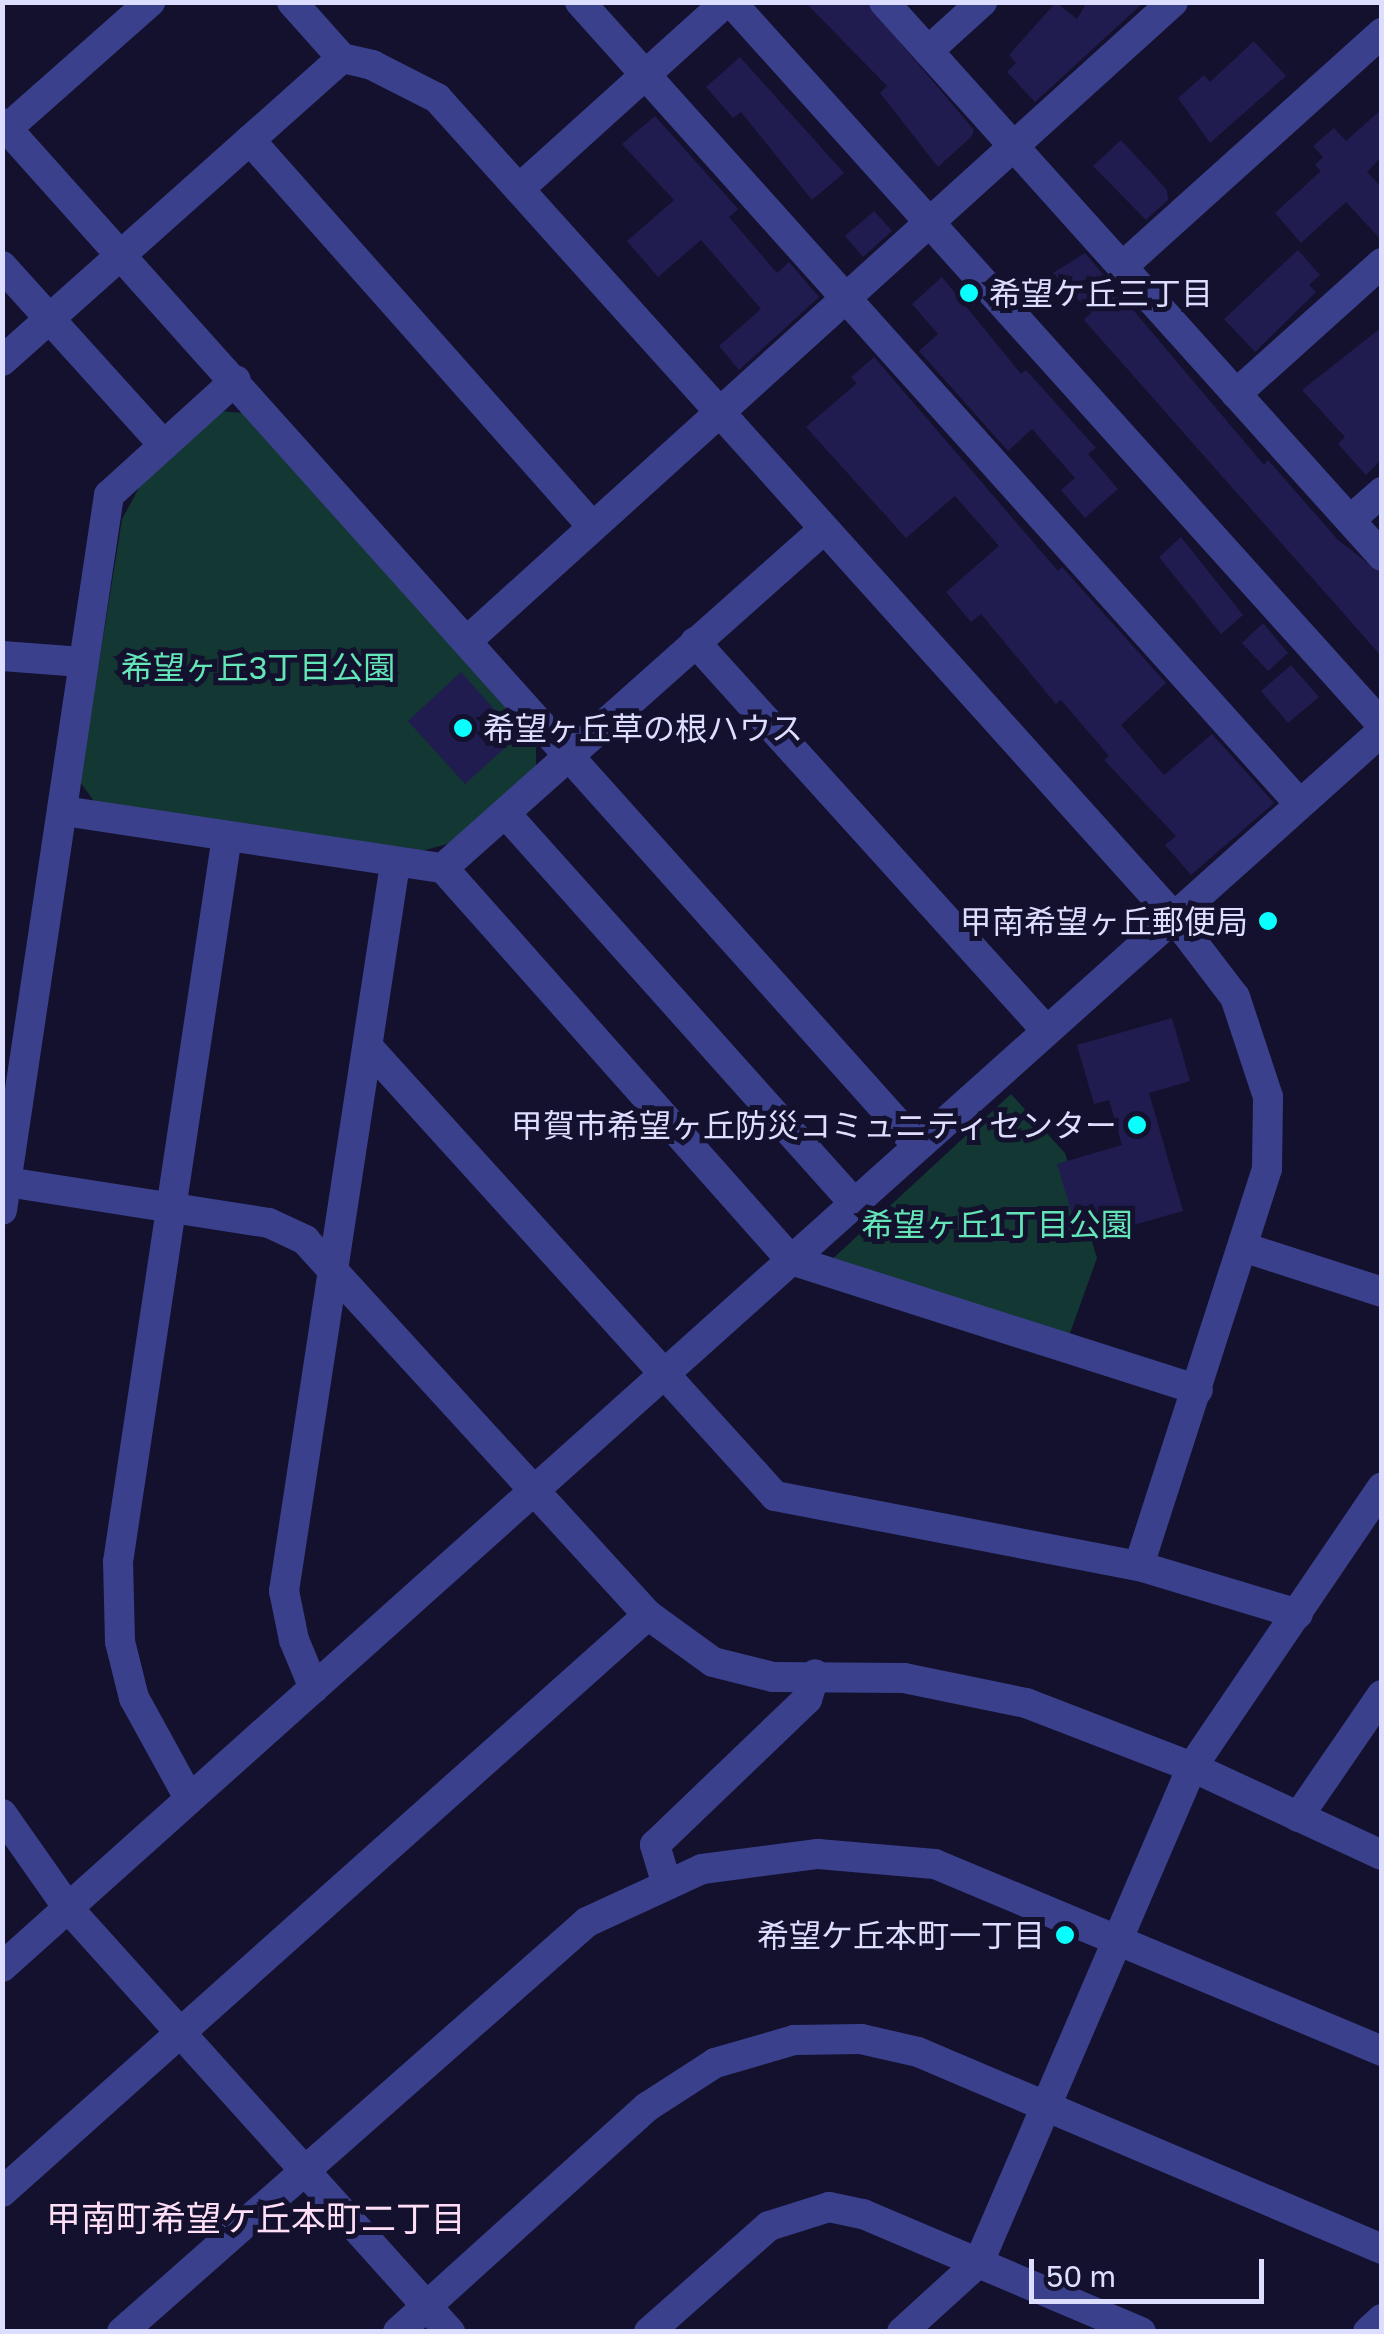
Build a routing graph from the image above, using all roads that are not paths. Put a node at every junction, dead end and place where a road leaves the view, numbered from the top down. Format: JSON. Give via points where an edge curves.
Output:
{"nodes":[{"id":1,"x":150,"y":2,"type":"edge"},
{"id":2,"x":292,"y":2,"type":"edge"},
{"id":3,"x":580,"y":2,"type":"edge"},
{"id":4,"x":729,"y":2,"type":"edge"},
{"id":5,"x":884,"y":2,"type":"edge"},
{"id":6,"x":982,"y":2,"type":"edge"},
{"id":7,"x":1173,"y":2,"type":"edge"},
{"id":8,"x":1382,"y":34,"type":"edge"},
{"id":9,"x":928,"y":52,"type":"junction"},
{"id":10,"x":342,"y":58,"type":"junction"},
{"id":11,"x":646,"y":74,"type":"junction"},
{"id":12,"x":4,"y":128,"type":"edge"},
{"id":13,"x":250,"y":140,"type":"junction"},
{"id":14,"x":1013,"y":146,"type":"junction"},
{"id":15,"x":519,"y":188,"type":"junction"},
{"id":16,"x":930,"y":222,"type":"junction"},
{"id":17,"x":119,"y":256,"type":"junction"},
{"id":18,"x":1382,"y":263,"type":"edge"},
{"id":19,"x":2,"y":266,"type":"edge"},
{"id":20,"x":1122,"y":267,"type":"junction"},
{"id":21,"x":846,"y":298,"type":"junction"},
{"id":22,"x":50,"y":318,"type":"junction"},
{"id":23,"x":2,"y":361,"type":"edge"},
{"id":24,"x":236,"y":380,"type":"junction"},
{"id":25,"x":1236,"y":394,"type":"junction"},
{"id":26,"x":718,"y":411,"type":"junction"},
{"id":27,"x":163,"y":444,"type":"junction"},
{"id":28,"x":1382,"y":492,"type":"edge"},
{"id":29,"x":1350,"y":520,"type":"junction"},
{"id":30,"x":592,"y":526,"type":"junction"},
{"id":31,"x":824,"y":529,"type":"junction"},
{"id":32,"x":1382,"y":556,"type":"edge"},
{"id":33,"x":467,"y":641,"type":"junction"},
{"id":34,"x":695,"y":642,"type":"junction"},
{"id":35,"x":2,"y":656,"type":"edge"},
{"id":36,"x":82,"y":662,"type":"junction"},
{"id":37,"x":1382,"y":728,"type":"edge"},
{"id":38,"x":569,"y":755,"type":"junction"},
{"id":39,"x":1300,"y":803,"type":"junction"},
{"id":40,"x":64,"y":811,"type":"junction"},
{"id":41,"x":505,"y":813,"type":"junction"},
{"id":42,"x":227,"y":836,"type":"junction"},
{"id":43,"x":395,"y":864,"type":"junction"},
{"id":44,"x":444,"y":868,"type":"junction"},
{"id":45,"x":1173,"y":916,"type":"junction"},
{"id":46,"x":1044,"y":1030,"type":"junction"},
{"id":47,"x":368,"y":1047,"type":"junction"},
{"id":48,"x":918,"y":1146,"type":"junction"},
{"id":49,"x":5,"y":1196,"type":"edge"},
{"id":50,"x":854,"y":1202,"type":"junction"},
{"id":51,"x":172,"y":1208,"type":"junction"},
{"id":52,"x":1246,"y":1248,"type":"junction"},
{"id":53,"x":792,"y":1260,"type":"junction"},
{"id":54,"x":335,"y":1267,"type":"junction"},
{"id":55,"x":1382,"y":1292,"type":"edge"},
{"id":56,"x":662,"y":1375,"type":"junction"},
{"id":57,"x":1198,"y":1390,"type":"junction"},
{"id":58,"x":536,"y":1487,"type":"junction"},
{"id":59,"x":1382,"y":1487,"type":"edge"},
{"id":60,"x":1140,"y":1566,"type":"junction"},
{"id":61,"x":1298,"y":1614,"type":"junction"},
{"id":62,"x":648,"y":1615,"type":"junction"},
{"id":63,"x":816,"y":1674,"type":"junction"},
{"id":64,"x":314,"y":1688,"type":"junction"},
{"id":65,"x":1382,"y":1695,"type":"edge"},
{"id":66,"x":1192,"y":1767,"type":"junction"},
{"id":67,"x":189,"y":1798,"type":"junction"},
{"id":68,"x":2,"y":1814,"type":"edge"},
{"id":69,"x":1298,"y":1817,"type":"junction"},
{"id":70,"x":1382,"y":1854,"type":"edge"},
{"id":71,"x":667,"y":1886,"type":"junction"},
{"id":72,"x":68,"y":1908,"type":"junction"},
{"id":73,"x":1118,"y":1937,"type":"junction"},
{"id":74,"x":2,"y":1967,"type":"edge"},
{"id":75,"x":181,"y":2032,"type":"junction"},
{"id":76,"x":1382,"y":2051,"type":"edge"},
{"id":77,"x":1048,"y":2106,"type":"junction"},
{"id":78,"x":302,"y":2170,"type":"junction"},
{"id":79,"x":2,"y":2192,"type":"edge"},
{"id":80,"x":1382,"y":2249,"type":"edge"},
{"id":81,"x":979,"y":2262,"type":"junction"},
{"id":82,"x":427,"y":2306,"type":"junction"},
{"id":83,"x":1382,"y":2319,"type":"edge"},
{"id":84,"x":122,"y":2332,"type":"edge"},
{"id":85,"x":398,"y":2332,"type":"edge"},
{"id":86,"x":450,"y":2332,"type":"edge"},
{"id":87,"x":649,"y":2332,"type":"edge"},
{"id":88,"x":902,"y":2332,"type":"edge"},
{"id":89,"x":1141,"y":2332,"type":"edge"},
{"id":90,"x":1368,"y":2332,"type":"edge"}],
"edges":[{"from":1,"to":12,"type":"street"},
{"from":2,"to":10,"type":"street"},
{"from":3,"to":11,"type":"street"},
{"from":4,"to":11,"type":"street"},
{"from":4,"to":16,"type":"street"},
{"from":5,"to":9,"type":"street"},
{"from":6,"to":9,"type":"street"},
{"from":7,"to":14,"type":"street"},
{"from":8,"to":20,"type":"street"},
{"from":9,"to":14,"type":"street"},
{"from":10,"to":13,"type":"street"},
{"from":10,"to":15,"type":"street","via":[[372,65],[437,98]]},
{"from":11,"to":15,"type":"street"},
{"from":11,"to":21,"type":"street"},
{"from":12,"to":17,"type":"street"},
{"from":13,"to":17,"type":"street"},
{"from":13,"to":30,"type":"street"},
{"from":14,"to":16,"type":"street"},
{"from":14,"to":20,"type":"street"},
{"from":15,"to":26,"type":"street"},
{"from":16,"to":21,"type":"street"},
{"from":16,"to":37,"type":"street"},
{"from":17,"to":22,"type":"street"},
{"from":17,"to":24,"type":"street"},
{"from":18,"to":25,"type":"street"},
{"from":19,"to":22,"type":"street"},
{"from":20,"to":25,"type":"street"},
{"from":21,"to":26,"type":"street"},
{"from":21,"to":39,"type":"street"},
{"from":22,"to":23,"type":"street"},
{"from":22,"to":27,"type":"street"},
{"from":24,"to":27,"type":"street"},
{"from":24,"to":33,"type":"street"},
{"from":25,"to":29,"type":"street"},
{"from":26,"to":30,"type":"street"},
{"from":26,"to":31,"type":"street"},
{"from":27,"to":36,"type":"street","via":[[109,494]]},
{"from":28,"to":29,"type":"street"},
{"from":29,"to":32,"type":"street"},
{"from":30,"to":33,"type":"street"},
{"from":31,"to":34,"type":"street"},
{"from":31,"to":45,"type":"street"},
{"from":33,"to":38,"type":"street"},
{"from":34,"to":38,"type":"street"},
{"from":34,"to":46,"type":"street"},
{"from":35,"to":36,"type":"street"},
{"from":36,"to":40,"type":"street"},
{"from":37,"to":39,"type":"street"},
{"from":38,"to":41,"type":"street"},
{"from":38,"to":48,"type":"street"},
{"from":39,"to":45,"type":"street"},
{"from":40,"to":42,"type":"street"},
{"from":40,"to":49,"type":"street"},
{"from":41,"to":44,"type":"street"},
{"from":41,"to":50,"type":"street"},
{"from":42,"to":43,"type":"street"},
{"from":42,"to":51,"type":"street"},
{"from":43,"to":44,"type":"street"},
{"from":43,"to":47,"type":"street"},
{"from":44,"to":53,"type":"street"},
{"from":45,"to":46,"type":"street"},
{"from":45,"to":52,"type":"street","via":[[1234,997],[1268,1097],[1266,1169]]},
{"from":46,"to":48,"type":"street"},
{"from":47,"to":54,"type":"street"},
{"from":47,"to":56,"type":"street"},
{"from":48,"to":50,"type":"street"},
{"from":49,"to":51,"type":"street"},
{"from":50,"to":53,"type":"street"},
{"from":51,"to":54,"type":"street","via":[[287,1229]]},
{"from":51,"to":67,"type":"street","via":[[118,1590],[120,1642],[134,1698]]},
{"from":52,"to":55,"type":"street"},
{"from":52,"to":57,"type":"street"},
{"from":53,"to":56,"type":"street"},
{"from":53,"to":57,"type":"street"},
{"from":54,"to":58,"type":"street"},
{"from":54,"to":64,"type":"street","via":[[284,1592]]},
{"from":56,"to":58,"type":"street"},
{"from":56,"to":60,"type":"street","via":[[775,1496]]},
{"from":57,"to":60,"type":"street"},
{"from":58,"to":62,"type":"street"},
{"from":58,"to":64,"type":"street"},
{"from":59,"to":61,"type":"street"},
{"from":60,"to":61,"type":"street"},
{"from":61,"to":66,"type":"street"},
{"from":62,"to":63,"type":"street","via":[[712,1662],[773,1677]]},
{"from":62,"to":75,"type":"street"},
{"from":63,"to":66,"type":"street","via":[[904,1678],[986,1692]]},
{"from":63,"to":71,"type":"street","via":[[807,1699],[655,1845]]},
{"from":64,"to":67,"type":"street"},
{"from":65,"to":69,"type":"street"},
{"from":66,"to":69,"type":"street"},
{"from":66,"to":73,"type":"street"},
{"from":67,"to":72,"type":"street"},
{"from":68,"to":72,"type":"street"},
{"from":69,"to":70,"type":"street"},
{"from":71,"to":73,"type":"street","via":[[702,1869],[818,1854],[935,1864]]},
{"from":71,"to":78,"type":"street","via":[[587,1922]]},
{"from":72,"to":74,"type":"street"},
{"from":72,"to":75,"type":"street"},
{"from":73,"to":76,"type":"street"},
{"from":73,"to":77,"type":"street"},
{"from":75,"to":78,"type":"street"},
{"from":75,"to":79,"type":"street"},
{"from":77,"to":80,"type":"street"},
{"from":77,"to":81,"type":"street"},
{"from":77,"to":82,"type":"street","via":[[892,2044],[794,2040],[736,2055],[646,2107]]},
{"from":78,"to":82,"type":"street"},
{"from":78,"to":84,"type":"street"},
{"from":81,"to":87,"type":"street","via":[[863,2214],[812,2209],[756,2236]]},
{"from":81,"to":88,"type":"street"},
{"from":81,"to":89,"type":"street"},
{"from":82,"to":85,"type":"street"},
{"from":82,"to":86,"type":"street"},
{"from":83,"to":90,"type":"street"}]}
